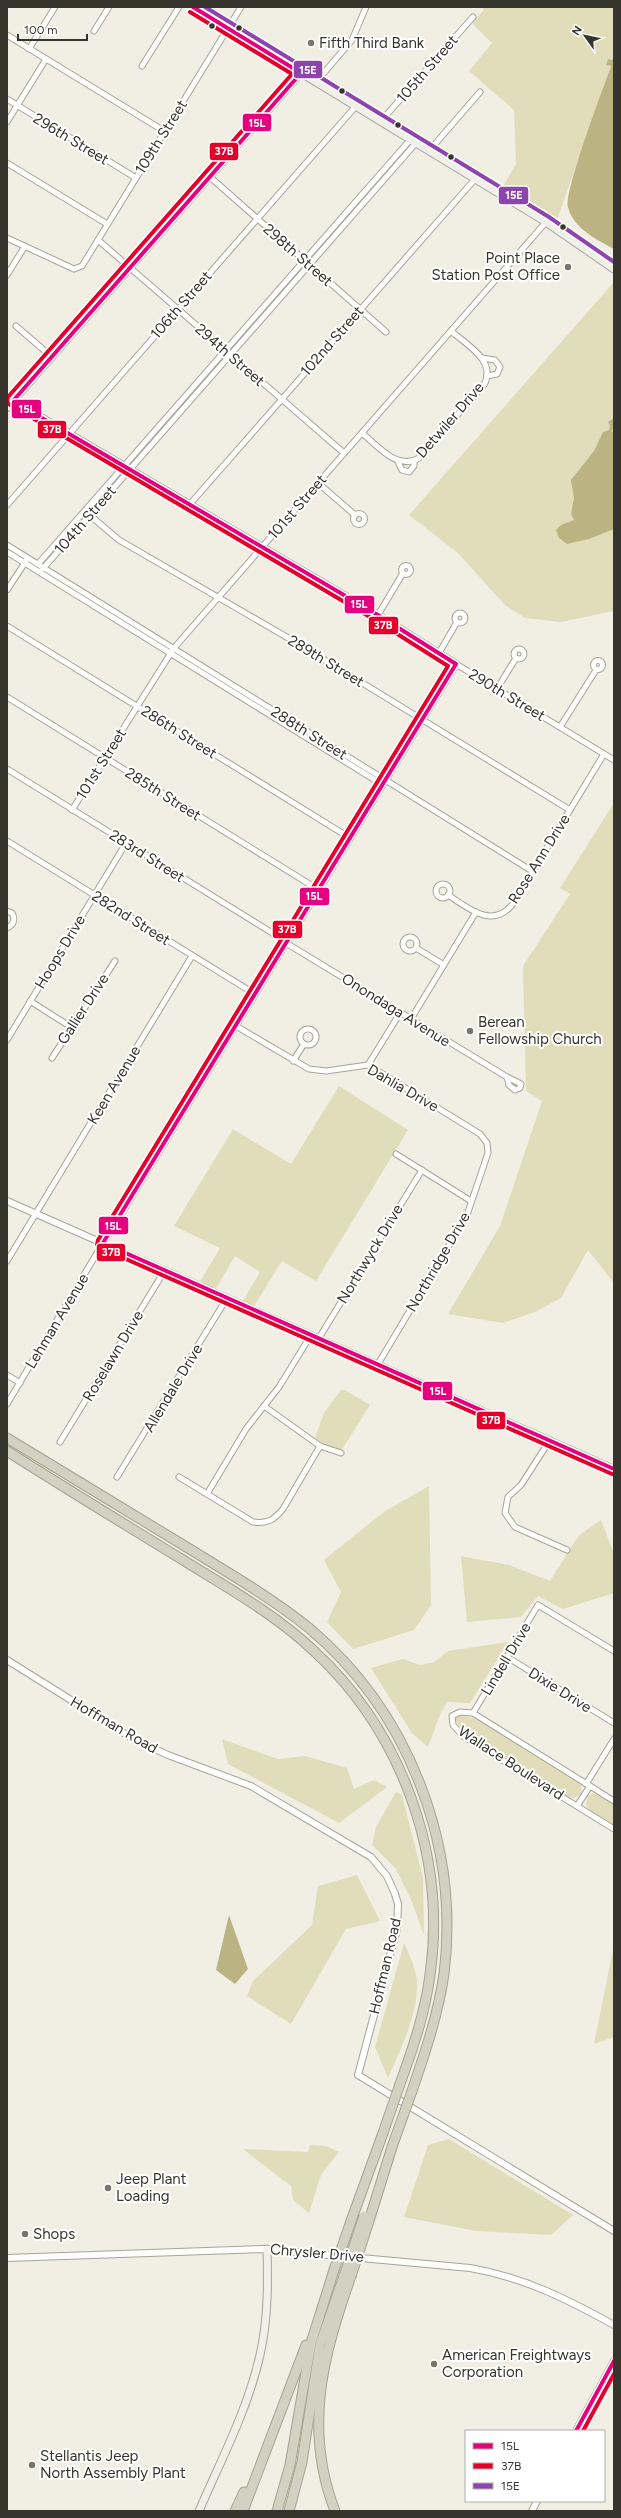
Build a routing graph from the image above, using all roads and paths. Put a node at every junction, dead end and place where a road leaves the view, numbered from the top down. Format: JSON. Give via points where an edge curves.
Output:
{"nodes":[{"id":1,"x":55,"y":7,"type":"edge"},
{"id":2,"x":109,"y":7,"type":"edge"},
{"id":3,"x":179,"y":7,"type":"edge"},
{"id":4,"x":193,"y":7,"type":"edge"},
{"id":5,"x":241,"y":7,"type":"edge"},
{"id":6,"x":366,"y":7,"type":"edge"},
{"id":7,"x":473,"y":17,"type":"dead end"},
{"id":8,"x":228,"y":28,"type":"junction"},
{"id":9,"x":94,"y":31,"type":"dead end"},
{"id":10,"x":7,"y":35,"type":"edge"},
{"id":11,"x":29,"y":49,"type":"junction"},
{"id":12,"x":46,"y":59,"type":"junction"},
{"id":13,"x":142,"y":66,"type":"dead end"},
{"id":14,"x":301,"y":73,"type":"junction"},
{"id":15,"x":316,"y":82,"type":"junction"},
{"id":16,"x":480,"y":92,"type":"dead end"},
{"id":17,"x":7,"y":99,"type":"edge"},
{"id":18,"x":17,"y":106,"type":"junction"},
{"id":19,"x":356,"y":106,"type":"junction"},
{"id":20,"x":381,"y":121,"type":"junction"},
{"id":21,"x":7,"y":122,"type":"edge"},
{"id":22,"x":164,"y":131,"type":"junction"},
{"id":23,"x":413,"y":141,"type":"junction"},
{"id":24,"x":429,"y":151,"type":"junction"},
{"id":25,"x":7,"y":163,"type":"edge"},
{"id":26,"x":210,"y":177,"type":"junction"},
{"id":27,"x":136,"y":178,"type":"junction"},
{"id":28,"x":475,"y":179,"type":"junction"},
{"id":29,"x":357,"y":200,"type":"junction"},
{"id":30,"x":362,"y":205,"type":"junction"},
{"id":31,"x":258,"y":219,"type":"junction"},
{"id":32,"x":546,"y":222,"type":"junction"},
{"id":33,"x":107,"y":224,"type":"junction"},
{"id":34,"x":7,"y":238,"type":"edge"},
{"id":35,"x":98,"y":240,"type":"junction"},
{"id":36,"x":25,"y":246,"type":"junction"},
{"id":37,"x":304,"y":260,"type":"junction"},
{"id":38,"x":310,"y":265,"type":"junction"},
{"id":39,"x":130,"y":268,"type":"junction"},
{"id":40,"x":614,"y":269,"type":"edge"},
{"id":41,"x":7,"y":275,"type":"edge"},
{"id":42,"x":264,"y":306,"type":"junction"},
{"id":43,"x":360,"y":309,"type":"junction"},
{"id":44,"x":178,"y":310,"type":"junction"},
{"id":45,"x":269,"y":311,"type":"junction"},
{"id":46,"x":16,"y":326,"type":"dead end"},
{"id":47,"x":451,"y":331,"type":"junction"},
{"id":48,"x":386,"y":332,"type":"dead end"},
{"id":49,"x":226,"y":350,"type":"junction"},
{"id":50,"x":231,"y":355,"type":"junction"},
{"id":51,"x":52,"y":357,"type":"junction"},
{"id":52,"x":481,"y":357,"type":"junction"},
{"id":53,"x":487,"y":376,"type":"junction"},
{"id":54,"x":7,"y":397,"type":"edge"},
{"id":55,"x":281,"y":400,"type":"junction"},
{"id":56,"x":13,"y":401,"type":"junction"},
{"id":57,"x":7,"y":408,"type":"edge"},
{"id":58,"x":174,"y":410,"type":"junction"},
{"id":59,"x":178,"y":414,"type":"junction"},
{"id":60,"x":362,"y":433,"type":"junction"},
{"id":61,"x":69,"y":434,"type":"junction"},
{"id":62,"x":344,"y":453,"type":"junction"},
{"id":63,"x":414,"y":461,"type":"junction"},
{"id":64,"x":398,"y":462,"type":"junction"},
{"id":65,"x":127,"y":467,"type":"junction"},
{"id":66,"x":318,"y":483,"type":"junction"},
{"id":67,"x":190,"y":504,"type":"junction"},
{"id":68,"x":7,"y":505,"type":"edge"},
{"id":69,"x":85,"y":511,"type":"junction"},
{"id":70,"x":90,"y":515,"type":"junction"},
{"id":71,"x":355,"y":515,"type":"dead end"},
{"id":72,"x":7,"y":545,"type":"edge"},
{"id":73,"x":263,"y":547,"type":"junction"},
{"id":74,"x":7,"y":552,"type":"edge"},
{"id":75,"x":28,"y":558,"type":"junction"},
{"id":76,"x":24,"y":563,"type":"junction"},
{"id":77,"x":38,"y":564,"type":"junction"},
{"id":78,"x":44,"y":568,"type":"junction"},
{"id":79,"x":40,"y":572,"type":"junction"},
{"id":80,"x":403,"y":573,"type":"dead end"},
{"id":81,"x":7,"y":590,"type":"edge"},
{"id":82,"x":86,"y":594,"type":"junction"},
{"id":83,"x":218,"y":597,"type":"junction"},
{"id":84,"x":83,"y":599,"type":"junction"},
{"id":85,"x":378,"y":615,"type":"junction"},
{"id":86,"x":129,"y":621,"type":"junction"},
{"id":87,"x":457,"y":622,"type":"dead end"},
{"id":88,"x":7,"y":626,"type":"edge"},
{"id":89,"x":126,"y":626,"type":"junction"},
{"id":90,"x":172,"y":651,"type":"junction"},
{"id":91,"x":438,"y":653,"type":"junction"},
{"id":92,"x":516,"y":658,"type":"dead end"},
{"id":93,"x":456,"y":664,"type":"junction"},
{"id":94,"x":596,"y":670,"type":"dead end"},
{"id":95,"x":497,"y":689,"type":"junction"},
{"id":96,"x":7,"y":697,"type":"edge"},
{"id":97,"x":137,"y":706,"type":"junction"},
{"id":98,"x":422,"y":720,"type":"junction"},
{"id":99,"x":560,"y":727,"type":"junction"},
{"id":100,"x":604,"y":754,"type":"junction"},
{"id":101,"x":105,"y":758,"type":"junction"},
{"id":102,"x":614,"y":760,"type":"edge"},
{"id":103,"x":7,"y":769,"type":"edge"},
{"id":104,"x":384,"y":782,"type":"junction"},
{"id":105,"x":72,"y":810,"type":"junction"},
{"id":106,"x":570,"y":810,"type":"junction"},
{"id":107,"x":350,"y":838,"type":"junction"},
{"id":108,"x":7,"y":842,"type":"edge"},
{"id":109,"x":126,"y":843,"type":"junction"},
{"id":110,"x":532,"y":871,"type":"junction"},
{"id":111,"x":319,"y":890,"type":"junction"},
{"id":112,"x":448,"y":895,"type":"dead end"},
{"id":113,"x":95,"y":896,"type":"junction"},
{"id":114,"x":7,"y":911,"type":"edge"},
{"id":115,"x":476,"y":912,"type":"junction"},
{"id":116,"x":7,"y":928,"type":"edge"},
{"id":117,"x":286,"y":943,"type":"junction"},
{"id":118,"x":416,"y":948,"type":"dead end"},
{"id":119,"x":192,"y":956,"type":"junction"},
{"id":120,"x":114,"y":961,"type":"dead end"},
{"id":121,"x":444,"y":965,"type":"junction"},
{"id":122,"x":255,"y":994,"type":"junction"},
{"id":123,"x":30,"y":1001,"type":"junction"},
{"id":124,"x":400,"y":1013,"type":"junction"},
{"id":125,"x":411,"y":1019,"type":"junction"},
{"id":126,"x":236,"y":1026,"type":"junction"},
{"id":127,"x":71,"y":1027,"type":"junction"},
{"id":128,"x":7,"y":1040,"type":"edge"},
{"id":129,"x":304,"y":1044,"type":"dead end"},
{"id":130,"x":52,"y":1058,"type":"dead end"},
{"id":131,"x":293,"y":1061,"type":"junction"},
{"id":132,"x":368,"y":1065,"type":"junction"},
{"id":133,"x":507,"y":1076,"type":"dead end"},
{"id":134,"x":480,"y":1134,"type":"joint"},
{"id":135,"x":396,"y":1154,"type":"dead end"},
{"id":136,"x":422,"y":1170,"type":"junction"},
{"id":137,"x":7,"y":1200,"type":"edge"},
{"id":138,"x":472,"y":1200,"type":"junction"},
{"id":139,"x":36,"y":1213,"type":"junction"},
{"id":140,"x":103,"y":1243,"type":"junction"},
{"id":141,"x":7,"y":1261,"type":"edge"},
{"id":142,"x":165,"y":1270,"type":"junction"},
{"id":143,"x":227,"y":1298,"type":"junction"},
{"id":144,"x":311,"y":1335,"type":"junction"},
{"id":145,"x":319,"y":1338,"type":"junction"},
{"id":146,"x":378,"y":1364,"type":"junction"},
{"id":147,"x":7,"y":1375,"type":"edge"},
{"id":148,"x":20,"y":1383,"type":"junction"},
{"id":149,"x":7,"y":1404,"type":"edge"},
{"id":150,"x":264,"y":1406,"type":"junction"},
{"id":151,"x":7,"y":1438,"type":"edge"},
{"id":152,"x":550,"y":1440,"type":"junction"},
{"id":153,"x":60,"y":1442,"type":"dead end"},
{"id":154,"x":320,"y":1446,"type":"junction"},
{"id":155,"x":7,"y":1451,"type":"edge"},
{"id":156,"x":341,"y":1453,"type":"dead end"},
{"id":157,"x":614,"y":1469,"type":"edge"},
{"id":158,"x":117,"y":1477,"type":"dead end"},
{"id":159,"x":178,"y":1477,"type":"dead end"},
{"id":160,"x":206,"y":1494,"type":"junction"},
{"id":161,"x":567,"y":1550,"type":"dead end"},
{"id":162,"x":614,"y":1651,"type":"edge"},
{"id":163,"x":507,"y":1657,"type":"junction"},
{"id":164,"x":7,"y":1660,"type":"edge"},
{"id":165,"x":473,"y":1713,"type":"junction"},
{"id":166,"x":614,"y":1723,"type":"edge"},
{"id":167,"x":614,"y":1739,"type":"edge"},
{"id":168,"x":588,"y":1785,"type":"junction"},
{"id":169,"x":614,"y":1801,"type":"edge"},
{"id":170,"x":577,"y":1806,"type":"junction"},
{"id":171,"x":614,"y":1829,"type":"edge"},
{"id":172,"x":614,"y":2231,"type":"edge"},
{"id":173,"x":267,"y":2249,"type":"junction"},
{"id":174,"x":7,"y":2258,"type":"edge"},
{"id":175,"x":347,"y":2276,"type":"junction"},
{"id":176,"x":318,"y":2318,"type":"junction"},
{"id":177,"x":614,"y":2324,"type":"edge"},
{"id":178,"x":614,"y":2361,"type":"edge"},
{"id":179,"x":318,"y":2416,"type":"junction"},
{"id":180,"x":577,"y":2430,"type":"edge"},
{"id":181,"x":261,"y":2461,"type":"junction"},
{"id":182,"x":536,"y":2502,"type":"edge"},
{"id":183,"x":199,"y":2511,"type":"edge"},
{"id":184,"x":235,"y":2511,"type":"edge"},
{"id":185,"x":243,"y":2511,"type":"edge"},
{"id":186,"x":277,"y":2511,"type":"edge"},
{"id":187,"x":289,"y":2511,"type":"edge"},
{"id":188,"x":335,"y":2511,"type":"edge"},
{"id":189,"x":339,"y":2511,"type":"edge"},
{"id":190,"x":532,"y":2511,"type":"edge"}],
"edges":[{"from":1,"to":11,"type":"street"},
{"from":2,"to":9,"type":"street"},
{"from":3,"to":13,"type":"street"},
{"from":4,"to":8,"type":"main road"},
{"from":5,"to":8,"type":"street","name":"109th Street"},
{"from":6,"to":15,"type":"street","via":[[352,40]]},
{"from":7,"to":20,"type":"street","name":"105th Street"},
{"from":8,"to":14,"type":"main road"},
{"from":8,"to":22,"type":"street","name":"109th Street"},
{"from":10,"to":11,"type":"street"},
{"from":11,"to":12,"type":"street"},
{"from":12,"to":18,"type":"street"},
{"from":12,"to":22,"type":"street"},
{"from":14,"to":15,"type":"main road"},
{"from":14,"to":26,"type":"street"},
{"from":15,"to":19,"type":"main road"},
{"from":16,"to":24,"type":"street"},
{"from":17,"to":18,"type":"street","name":"296th Street"},
{"from":18,"to":21,"type":"street"},
{"from":18,"to":27,"type":"street","name":"296th Street"},
{"from":19,"to":20,"type":"main road"},
{"from":19,"to":31,"type":"street","name":"106th Street"},
{"from":20,"to":23,"type":"main road"},
{"from":22,"to":27,"type":"street","name":"109th Street"},
{"from":23,"to":24,"type":"main road"},
{"from":23,"to":29,"type":"street","name":"104th Street"},
{"from":23,"to":30,"type":"street","name":"104th Street"},
{"from":24,"to":28,"type":"main road"},
{"from":25,"to":33,"type":"street"},
{"from":26,"to":31,"type":"street","name":"298th Street"},
{"from":26,"to":39,"type":"street"},
{"from":27,"to":33,"type":"street","name":"109th Street"},
{"from":28,"to":32,"type":"main road"},
{"from":28,"to":43,"type":"street","name":"102nd Street"},
{"from":29,"to":30,"type":"street"},
{"from":29,"to":37,"type":"street","name":"104th Street"},
{"from":30,"to":38,"type":"street","name":"104th Street"},
{"from":31,"to":37,"type":"street","name":"298th Street"},
{"from":31,"to":44,"type":"street","name":"106th Street"},
{"from":32,"to":40,"type":"main road"},
{"from":32,"to":47,"type":"street","name":"101st Street"},
{"from":33,"to":35,"type":"street","name":"109th Street"},
{"from":34,"to":36,"type":"street"},
{"from":35,"to":36,"type":"street","name":"109th Street","via":[[82,266],[74,270]]},
{"from":35,"to":39,"type":"street","name":"294th Street"},
{"from":36,"to":41,"type":"street"},
{"from":37,"to":38,"type":"street","name":"298th Street"},
{"from":37,"to":42,"type":"street","name":"104th Street"},
{"from":38,"to":43,"type":"street","name":"298th Street"},
{"from":38,"to":45,"type":"street","name":"104th Street"},
{"from":39,"to":44,"type":"street","name":"294th Street"},
{"from":39,"to":51,"type":"street"},
{"from":42,"to":45,"type":"street"},
{"from":42,"to":49,"type":"street","name":"104th Street"},
{"from":43,"to":48,"type":"street","name":"298th Street"},
{"from":43,"to":55,"type":"street","name":"102nd Street"},
{"from":44,"to":49,"type":"street","name":"294th Street"},
{"from":44,"to":61,"type":"street","name":"106th Street"},
{"from":45,"to":50,"type":"street","name":"104th Street"},
{"from":46,"to":51,"type":"street"},
{"from":47,"to":52,"type":"street"},
{"from":47,"to":60,"type":"street","name":"101st Street"},
{"from":49,"to":50,"type":"street","name":"294th Street"},
{"from":49,"to":58,"type":"street","name":"104th Street"},
{"from":50,"to":55,"type":"street","name":"294th Street"},
{"from":50,"to":59,"type":"street","name":"104th Street"},
{"from":51,"to":56,"type":"street"},
{"from":52,"to":53,"type":"street","name":"Detwiler Drive"},
{"from":52,"to":53,"type":"street","via":[[495,360],[499,364],[497,374]]},
{"from":53,"to":63,"type":"street","name":"Detwiler Drive","via":[[479,391]]},
{"from":54,"to":56,"type":"street","name":"290th Street"},
{"from":55,"to":62,"type":"street","name":"294th Street"},
{"from":55,"to":67,"type":"street","name":"102nd Street"},
{"from":56,"to":57,"type":"street"},
{"from":56,"to":61,"type":"street","name":"290th Street"},
{"from":58,"to":59,"type":"street"},
{"from":58,"to":65,"type":"street","name":"104th Street"},
{"from":59,"to":65,"type":"street","name":"104th Street"},
{"from":60,"to":62,"type":"street","name":"101st Street"},
{"from":60,"to":64,"type":"street"},
{"from":61,"to":65,"type":"street","name":"290th Street"},
{"from":61,"to":68,"type":"street","name":"106th Street"},
{"from":62,"to":66,"type":"street","name":"101st Street"},
{"from":63,"to":64,"type":"street","name":"Detwiler Drive"},
{"from":63,"to":64,"type":"street","via":[[414,466],[409,472],[402,470]]},
{"from":65,"to":67,"type":"street","name":"290th Street"},
{"from":65,"to":69,"type":"street","name":"104th Street"},
{"from":65,"to":70,"type":"street","name":"104th Street"},
{"from":66,"to":71,"type":"street"},
{"from":66,"to":73,"type":"street","name":"101st Street"},
{"from":67,"to":73,"type":"street","name":"290th Street"},
{"from":69,"to":70,"type":"street","name":"289th Street"},
{"from":69,"to":77,"type":"street","name":"104th Street"},
{"from":70,"to":78,"type":"street","name":"104th Street"},
{"from":70,"to":83,"type":"street","name":"289th Street","via":[[120,540]]},
{"from":72,"to":75,"type":"street","name":"288th Street"},
{"from":73,"to":83,"type":"street","name":"101st Street"},
{"from":73,"to":85,"type":"street","name":"290th Street"},
{"from":74,"to":76,"type":"street","name":"288th Street"},
{"from":75,"to":76,"type":"street"},
{"from":75,"to":77,"type":"street","name":"288th Street"},
{"from":76,"to":79,"type":"street","name":"288th Street"},
{"from":76,"to":81,"type":"street"},
{"from":77,"to":78,"type":"street","name":"288th Street"},
{"from":78,"to":79,"type":"street","name":"104th Street"},
{"from":78,"to":82,"type":"street","name":"288th Street"},
{"from":79,"to":84,"type":"street","name":"288th Street"},
{"from":80,"to":85,"type":"street"},
{"from":82,"to":84,"type":"street"},
{"from":82,"to":86,"type":"street","name":"288th Street"},
{"from":83,"to":90,"type":"street","name":"101st Street"},
{"from":83,"to":98,"type":"street","name":"289th Street"},
{"from":84,"to":89,"type":"street","name":"288th Street"},
{"from":85,"to":91,"type":"street","name":"290th Street"},
{"from":86,"to":89,"type":"street"},
{"from":86,"to":90,"type":"street","name":"288th Street"},
{"from":87,"to":91,"type":"street"},
{"from":88,"to":97,"type":"street","name":"286th Street"},
{"from":89,"to":90,"type":"street","name":"288th Street"},
{"from":90,"to":97,"type":"street","name":"101st Street"},
{"from":90,"to":104,"type":"street","name":"288th Street"},
{"from":91,"to":93,"type":"street","name":"290th Street"},
{"from":92,"to":95,"type":"street"},
{"from":93,"to":95,"type":"street","name":"290th Street"},
{"from":93,"to":98,"type":"street","name":"Lehman Avenue"},
{"from":94,"to":99,"type":"street"},
{"from":95,"to":99,"type":"street","name":"290th Street"},
{"from":96,"to":101,"type":"street","name":"285th Street"},
{"from":97,"to":101,"type":"street","name":"101st Street"},
{"from":97,"to":107,"type":"street","name":"286th Street"},
{"from":98,"to":104,"type":"street","name":"Lehman Avenue"},
{"from":98,"to":106,"type":"street","name":"289th Street"},
{"from":99,"to":100,"type":"street","name":"290th Street"},
{"from":100,"to":102,"type":"street","name":"290th Street"},
{"from":100,"to":106,"type":"street","name":"Rose Ann Drive"},
{"from":101,"to":105,"type":"street","name":"101st Street"},
{"from":101,"to":111,"type":"street","name":"285th Street"},
{"from":103,"to":105,"type":"street","name":"283rd Street"},
{"from":104,"to":107,"type":"street","name":"Lehman Avenue"},
{"from":104,"to":110,"type":"street","name":"288th Street"},
{"from":105,"to":109,"type":"street","name":"283rd Street"},
{"from":106,"to":110,"type":"street","name":"Rose Ann Drive"},
{"from":107,"to":111,"type":"street","name":"Lehman Avenue"},
{"from":108,"to":113,"type":"street","name":"282nd Street"},
{"from":109,"to":113,"type":"street","name":"Hoops Drive"},
{"from":109,"to":117,"type":"street","name":"283rd Street"},
{"from":110,"to":115,"type":"street","name":"Rose Ann Drive","via":[[505,912],[490,917]]},
{"from":111,"to":117,"type":"street","name":"Lehman Avenue"},
{"from":112,"to":115,"type":"street"},
{"from":113,"to":119,"type":"street","name":"282nd Street"},
{"from":113,"to":123,"type":"street","name":"Hoops Drive"},
{"from":114,"to":116,"type":"street","via":[[12,914],[14,920]]},
{"from":115,"to":121,"type":"street"},
{"from":117,"to":122,"type":"street","name":"Lehman Avenue"},
{"from":117,"to":124,"type":"street","name":"Onondaga Avenue"},
{"from":118,"to":121,"type":"street"},
{"from":119,"to":122,"type":"street","name":"282nd Street"},
{"from":119,"to":139,"type":"street","name":"Keen Avenue"},
{"from":120,"to":127,"type":"street","name":"Gallier Drive"},
{"from":121,"to":125,"type":"street"},
{"from":122,"to":126,"type":"street","name":"Lehman Avenue"},
{"from":123,"to":127,"type":"street"},
{"from":123,"to":128,"type":"street","name":"Hoops Drive"},
{"from":124,"to":125,"type":"street","name":"Onondaga Avenue"},
{"from":124,"to":132,"type":"street"},
{"from":125,"to":133,"type":"street","name":"Onondaga Avenue"},
{"from":126,"to":131,"type":"street","name":"Dahlia Drive"},
{"from":126,"to":140,"type":"street","name":"Lehman Avenue"},
{"from":127,"to":130,"type":"street","name":"Gallier Drive"},
{"from":129,"to":131,"type":"street"},
{"from":131,"to":132,"type":"street","name":"Dahlia Drive","via":[[304,1068],[322,1071]]},
{"from":132,"to":134,"type":"street","name":"Dahlia Drive"},
{"from":134,"to":138,"type":"street","name":"Northridge Drive","via":[[487,1143],[488,1153]]},
{"from":135,"to":136,"type":"street"},
{"from":136,"to":138,"type":"street"},
{"from":136,"to":145,"type":"street","name":"Northwyck Drive"},
{"from":137,"to":139,"type":"street"},
{"from":138,"to":146,"type":"street","name":"Northridge Drive","via":[[461,1227]]},
{"from":139,"to":140,"type":"street"},
{"from":139,"to":141,"type":"street","name":"Keen Avenue"},
{"from":140,"to":142,"type":"street"},
{"from":140,"to":148,"type":"street","name":"Lehman Avenue"},
{"from":142,"to":143,"type":"street"},
{"from":142,"to":153,"type":"street","name":"Roselawn Drive"},
{"from":143,"to":144,"type":"street"},
{"from":143,"to":158,"type":"street","name":"Allendale Drive"},
{"from":144,"to":145,"type":"street"},
{"from":144,"to":150,"type":"street","via":[[279,1387]]},
{"from":145,"to":146,"type":"street"},
{"from":146,"to":152,"type":"street"},
{"from":147,"to":148,"type":"street"},
{"from":148,"to":149,"type":"street","name":"Lehman Avenue"},
{"from":150,"to":154,"type":"street"},
{"from":150,"to":160,"type":"street","via":[[246,1429]]},
{"from":151,"to":175,"type":"highway","bridge":true,"via":[[243,1582],[305,1625],[333,1650],[370,1694],[392,1726],[412,1765],[433,1825],[443,1874],[446,1948],[435,2022]]},
{"from":152,"to":157,"type":"street"},
{"from":152,"to":161,"type":"street","via":[[525,1479],[508,1496],[504,1508],[507,1518],[515,1527]]},
{"from":154,"to":156,"type":"street"},
{"from":154,"to":160,"type":"street","via":[[283,1509],[269,1522],[253,1522]]},
{"from":155,"to":176,"type":"highway","bridge":true,"via":[[249,1601],[287,1628],[325,1661],[374,1722],[391,1752],[417,1815],[431,1883],[433,1950],[424,2012]]},
{"from":159,"to":160,"type":"street"},
{"from":162,"to":163,"type":"street","name":"Lindell Drive","via":[[538,1605]]},
{"from":163,"to":165,"type":"street","name":"Lindell Drive"},
{"from":163,"to":166,"type":"street","name":"Dixie Drive"},
{"from":164,"to":172,"type":"street","name":"Hoffman Road","via":[[130,1737],[168,1755],[251,1786],[377,1862],[392,1884],[398,1904],[397,1929],[358,2075]]},
{"from":165,"to":168,"type":"street","name":"Wallace Boulevard"},
{"from":165,"to":170,"type":"street","name":"Wallace Boulevard","via":[[460,1712],[452,1716],[453,1725],[458,1732]]},
{"from":167,"to":168,"type":"street"},
{"from":168,"to":169,"type":"street","name":"Wallace Boulevard"},
{"from":168,"to":170,"type":"street"},
{"from":170,"to":171,"type":"street","name":"Wallace Boulevard"},
{"from":173,"to":174,"type":"street","name":"Chrysler Drive"},
{"from":173,"to":177,"type":"street","name":"Chrysler Drive","via":[[500,2273],[561,2296]]},
{"from":173,"to":183,"type":"main road","via":[[267,2312],[257,2368],[244,2408]]},
{"from":175,"to":179,"type":"highway","via":[[326,2358]]},
{"from":175,"to":187,"type":"highway","via":[[320,2345],[302,2462]]},
{"from":176,"to":181,"type":"highway"},
{"from":176,"to":186,"type":"highway","via":[[303,2378],[290,2465]]},
{"from":178,"to":180,"type":"street"},
{"from":179,"to":188,"type":"highway","via":[[321,2464]]},
{"from":179,"to":189,"type":"highway","via":[[324,2458]]},
{"from":181,"to":184,"type":"highway","via":[[253,2470]]},
{"from":181,"to":185,"type":"highway"},
{"from":182,"to":190,"type":"street"}]}
